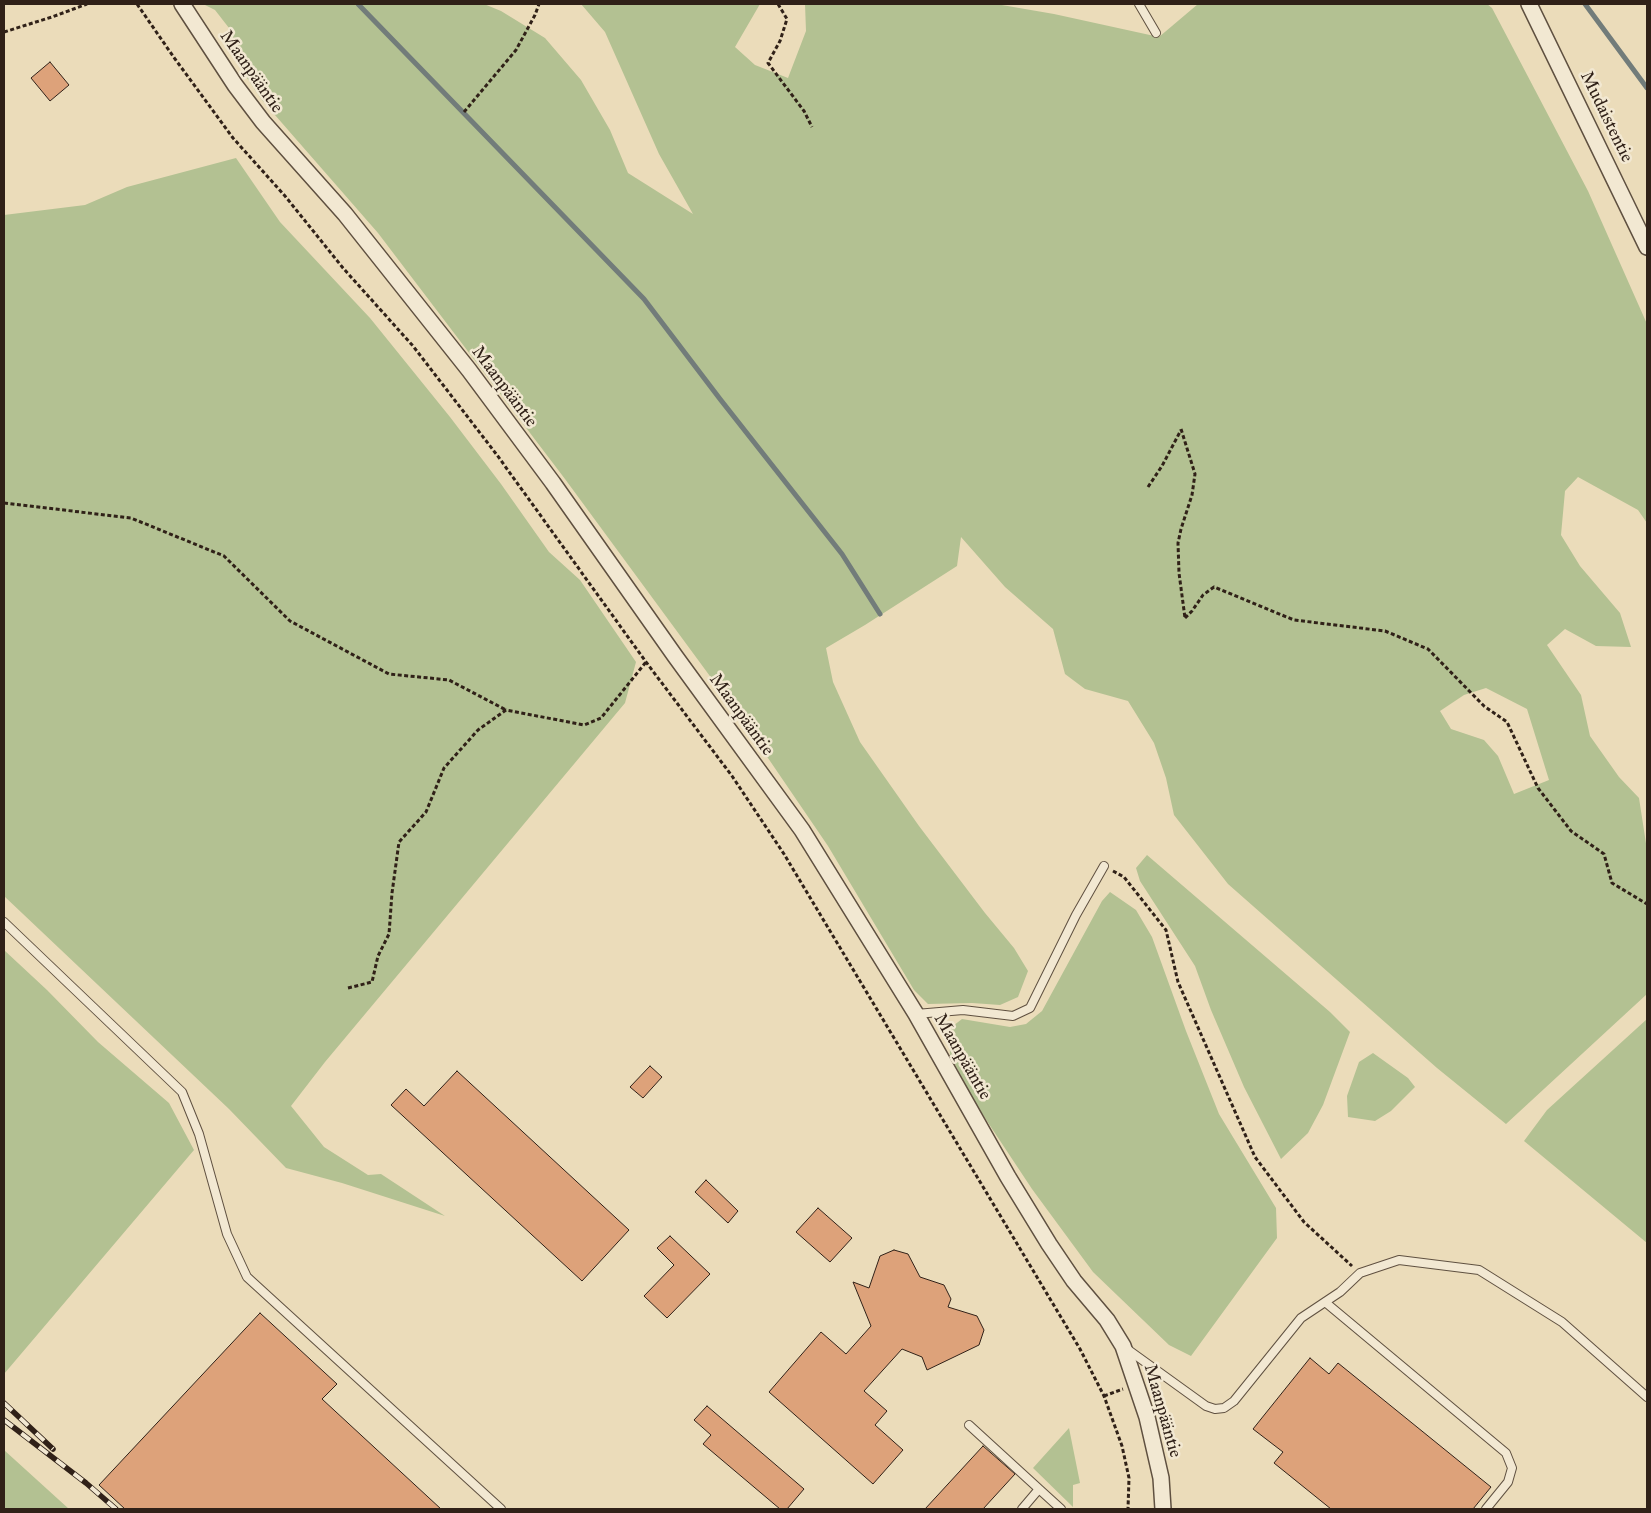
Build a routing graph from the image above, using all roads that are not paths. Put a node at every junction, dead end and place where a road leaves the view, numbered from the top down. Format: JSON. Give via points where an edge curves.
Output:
{"nodes":[{"id":1,"x":182,"y":4,"type":"edge"},
{"id":2,"x":1139,"y":4,"type":"edge"},
{"id":3,"x":1529,"y":4,"type":"edge"},
{"id":4,"x":1156,"y":33,"type":"dead end"},
{"id":5,"x":1647,"y":247,"type":"edge"},
{"id":6,"x":1104,"y":866,"type":"road end"},
{"id":7,"x":4,"y":922,"type":"edge"},
{"id":8,"x":916,"y":1014,"type":"junction"},
{"id":9,"x":1325,"y":1302,"type":"junction"},
{"id":10,"x":1123,"y":1346,"type":"junction"},
{"id":11,"x":1647,"y":1397,"type":"edge"},
{"id":12,"x":969,"y":1425,"type":"dead end"},
{"id":13,"x":1039,"y":1489,"type":"junction"},
{"id":14,"x":501,"y":1509,"type":"edge"},
{"id":15,"x":1022,"y":1509,"type":"edge"},
{"id":16,"x":1061,"y":1509,"type":"edge"},
{"id":17,"x":1163,"y":1509,"type":"edge"},
{"id":18,"x":1486,"y":1509,"type":"edge"}],
"edges":[{"from":1,"to":8,"type":"street","name":"Maanpääntie","via":[[262,122],[345,214],[469,370],[553,483],[802,830]]},
{"from":2,"to":4,"type":"lane"},
{"from":3,"to":5,"type":"street","name":"Mudaistentie"},
{"from":6,"to":8,"type":"lane","via":[[1030,1008],[1014,1016],[963,1010]]},
{"from":7,"to":14,"type":"lane","via":[[182,1092],[199,1134],[227,1234],[246,1277]]},
{"from":8,"to":10,"type":"street","name":"Maanpääntie","via":[[1049,1244]]},
{"from":9,"to":10,"type":"lane","via":[[1301,1318],[1234,1401],[1224,1408],[1206,1406]]},
{"from":9,"to":11,"type":"lane","via":[[1360,1273],[1400,1260],[1480,1270],[1562,1322]]},
{"from":9,"to":18,"type":"lane","via":[[1506,1453],[1512,1468],[1508,1482]]},
{"from":10,"to":17,"type":"street","name":"Maanpääntie","via":[[1155,1448]]},
{"from":12,"to":13,"type":"lane"},
{"from":13,"to":15,"type":"lane"},
{"from":13,"to":16,"type":"lane"}]}
